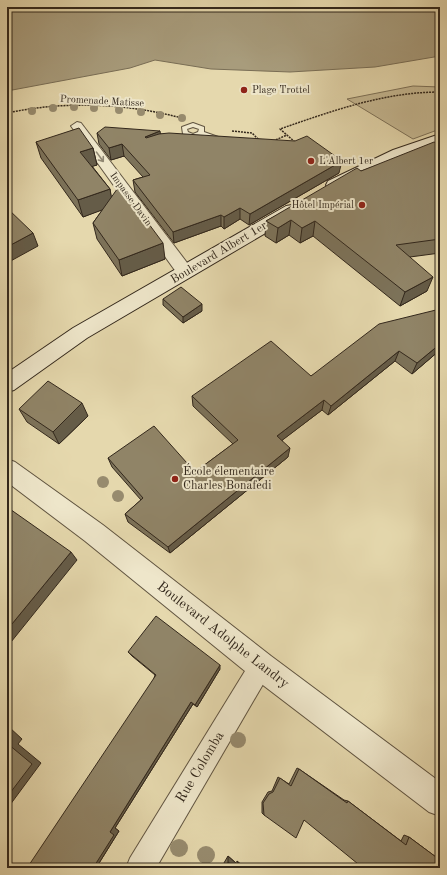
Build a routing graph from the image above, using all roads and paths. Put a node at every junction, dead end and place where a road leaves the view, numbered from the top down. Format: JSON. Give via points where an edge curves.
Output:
{"nodes":[{"id":1,"x":440,"y":92,"type":"edge"},
{"id":2,"x":7,"y":113,"type":"edge"},
{"id":3,"x":193,"y":125,"type":"junction"},
{"id":4,"x":77,"y":126,"type":"dead end"},
{"id":5,"x":202,"y":131,"type":"junction"},
{"id":6,"x":287,"y":135,"type":"junction"},
{"id":7,"x":440,"y":138,"type":"edge"},
{"id":8,"x":227,"y":140,"type":"edge"},
{"id":9,"x":264,"y":142,"type":"edge"},
{"id":10,"x":268,"y":142,"type":"edge"},
{"id":11,"x":296,"y":143,"type":"edge"},
{"id":12,"x":186,"y":272,"type":"junction"},
{"id":13,"x":7,"y":384,"type":"edge"},
{"id":14,"x":7,"y":469,"type":"edge"},
{"id":15,"x":261,"y":666,"type":"junction"},
{"id":16,"x":440,"y":801,"type":"edge"},
{"id":17,"x":140,"y":868,"type":"edge"}],
"edges":[{"from":1,"to":6,"type":"path","via":[[420,91],[344,107],[280,128]]},
{"from":2,"to":3,"type":"path","name":"Promenade Matisse","via":[[56,105],[116,107],[164,113],[191,120]]},
{"from":3,"to":5,"type":"lane","via":[[198,125]]},
{"from":3,"to":5,"type":"lane","via":[[184,128],[185,133],[193,136]]},
{"from":4,"to":12,"type":"street","name":"Impasse Davin","one_way":true},
{"from":5,"to":8,"type":"lane"},
{"from":5,"to":9,"type":"path","via":[[252,133]]},
{"from":6,"to":10,"type":"path"},
{"from":6,"to":11,"type":"path"},
{"from":7,"to":12,"type":"main road","name":"Boulevard Albert 1er","via":[[398,153],[347,178]]},
{"from":12,"to":13,"type":"main road","name":"Boulevard Albert 1er","via":[[80,333]]},
{"from":14,"to":15,"type":"main road","name":"Boulevard Adolphe Landry","via":[[94,532]]},
{"from":15,"to":16,"type":"main road","name":"Boulevard Adolphe Landry"},
{"from":15,"to":17,"type":"street","name":"Rue Colomba"}]}
